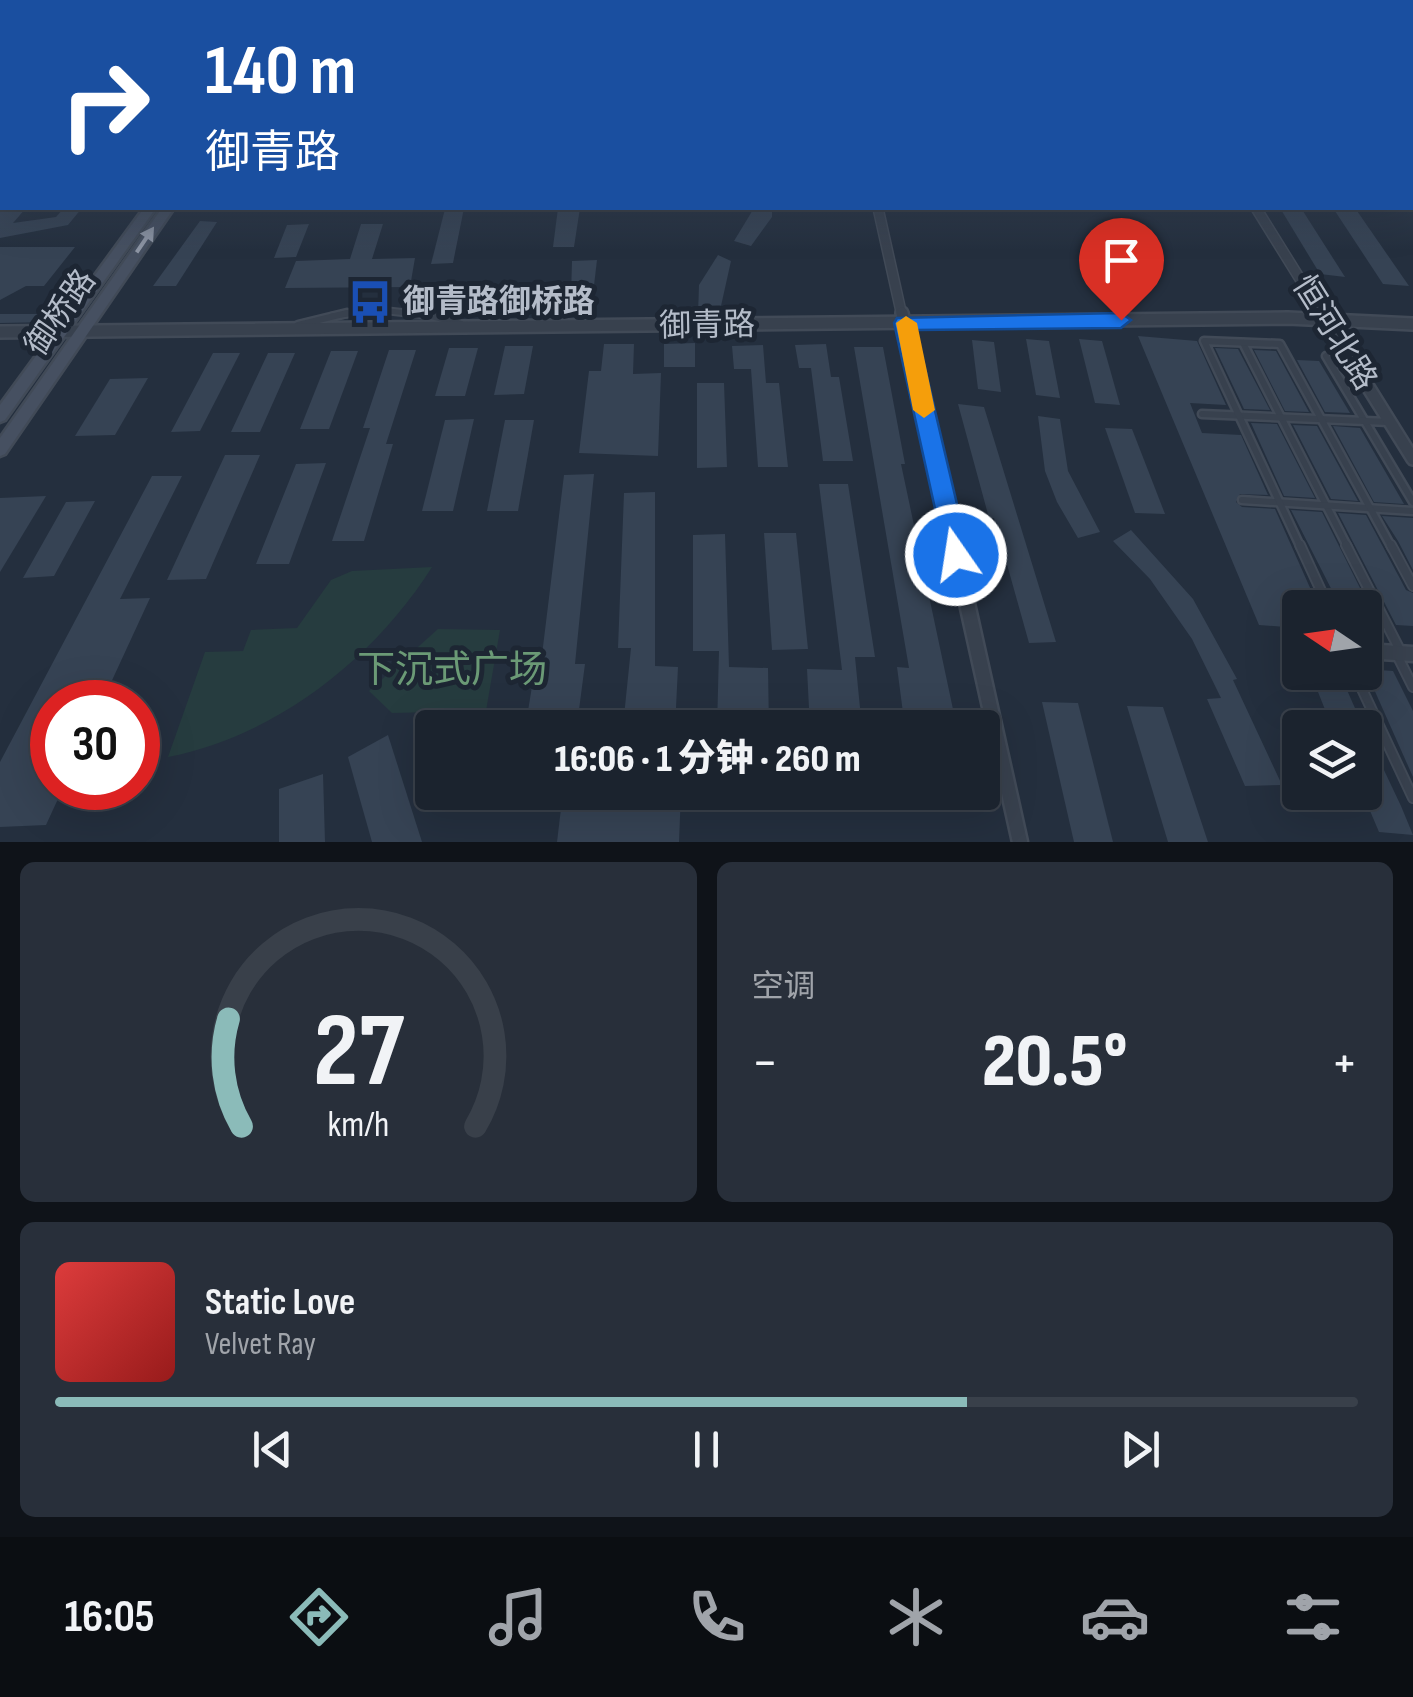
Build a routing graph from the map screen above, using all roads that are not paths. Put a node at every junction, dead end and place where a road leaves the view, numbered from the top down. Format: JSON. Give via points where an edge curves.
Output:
{"nodes":[{"id":1,"x":149,"y":210,"type":"edge"},
{"id":2,"x":167,"y":210,"type":"edge"},
{"id":3,"x":878,"y":210,"type":"edge"},
{"id":4,"x":1257,"y":210,"type":"edge"},
{"id":5,"x":1325,"y":318,"type":"junction"},
{"id":6,"x":904,"y":323,"type":"junction"},
{"id":7,"x":1413,"y":324,"type":"edge"},
{"id":8,"x":472,"y":328,"type":"junction"},
{"id":9,"x":84,"y":330,"type":"junction"},
{"id":10,"x":282,"y":330,"type":"junction"},
{"id":11,"x":62,"y":331,"type":"junction"},
{"id":12,"x":0,"y":332,"type":"edge"},
{"id":13,"x":1243,"y":342,"type":"junction"},
{"id":14,"x":1326,"y":356,"type":"dead end"},
{"id":15,"x":1202,"y":414,"type":"dead end"},
{"id":16,"x":0,"y":416,"type":"edge"},
{"id":17,"x":1239,"y":416,"type":"junction"},
{"id":18,"x":1281,"y":417,"type":"junction"},
{"id":19,"x":1321,"y":419,"type":"junction"},
{"id":20,"x":1365,"y":421,"type":"junction"},
{"id":21,"x":1390,"y":422,"type":"junction"},
{"id":22,"x":0,"y":450,"type":"edge"},
{"id":23,"x":1413,"y":459,"type":"edge"},
{"id":24,"x":1242,"y":500,"type":"dead end"},
{"id":25,"x":1280,"y":502,"type":"junction"},
{"id":26,"x":1413,"y":502,"type":"edge"},
{"id":27,"x":1326,"y":506,"type":"junction"},
{"id":28,"x":1370,"y":508,"type":"junction"},
{"id":29,"x":1413,"y":511,"type":"edge"},
{"id":30,"x":1413,"y":586,"type":"edge"},
{"id":31,"x":1321,"y":590,"type":"edge"},
{"id":32,"x":1403,"y":653,"type":"edge"},
{"id":33,"x":1413,"y":687,"type":"edge"},
{"id":34,"x":1362,"y":690,"type":"edge"},
{"id":35,"x":1413,"y":798,"type":"edge"},
{"id":36,"x":1020,"y":842,"type":"edge"}],
"edges":[{"from":1,"to":11,"type":"main road","name":"御桥路"},
{"from":9,"to":2,"type":"main road","name":"御桥路","one_way":true},
{"from":3,"to":6,"type":"street"},
{"from":4,"to":5,"type":"street","name":"恒河北路"},
{"from":5,"to":6,"type":"street","name":"御青路"},
{"from":5,"to":7,"type":"street","name":"御青路"},
{"from":5,"to":21,"type":"street","name":"恒河北路"},
{"from":6,"to":8,"type":"street","name":"御青路"},
{"from":6,"to":36,"type":"street"},
{"from":8,"to":10,"type":"street","name":"御青路"},
{"from":8,"to":10,"type":"lane","via":[[435,313],[364,312],[324,315]]},
{"from":9,"to":10,"type":"street","name":"御青路"},
{"from":9,"to":11,"type":"street","name":"御青路"},
{"from":9,"to":22,"type":"main road","name":"御桥路"},
{"from":11,"to":12,"type":"street","name":"御青路"},
{"from":11,"to":16,"type":"main road","name":"御桥路"},
{"from":13,"to":17,"type":"lane","via":[[1204,341]]},
{"from":13,"to":18,"type":"lane"},
{"from":13,"to":19,"type":"lane","via":[[1280,344]]},
{"from":14,"to":20,"type":"lane"},
{"from":15,"to":17,"type":"lane"},
{"from":17,"to":18,"type":"lane"},
{"from":17,"to":25,"type":"lane"},
{"from":18,"to":19,"type":"lane"},
{"from":18,"to":27,"type":"lane"},
{"from":19,"to":20,"type":"lane"},
{"from":19,"to":28,"type":"lane"},
{"from":20,"to":21,"type":"lane"},
{"from":20,"to":26,"type":"lane"},
{"from":21,"to":23,"type":"street","name":"恒河北路"},
{"from":24,"to":25,"type":"lane"},
{"from":25,"to":27,"type":"lane"},
{"from":25,"to":31,"type":"lane"},
{"from":27,"to":28,"type":"lane"},
{"from":27,"to":32,"type":"lane"},
{"from":28,"to":29,"type":"lane"},
{"from":28,"to":30,"type":"lane"},
{"from":32,"to":33,"type":"lane"},
{"from":34,"to":35,"type":"lane"}]}
